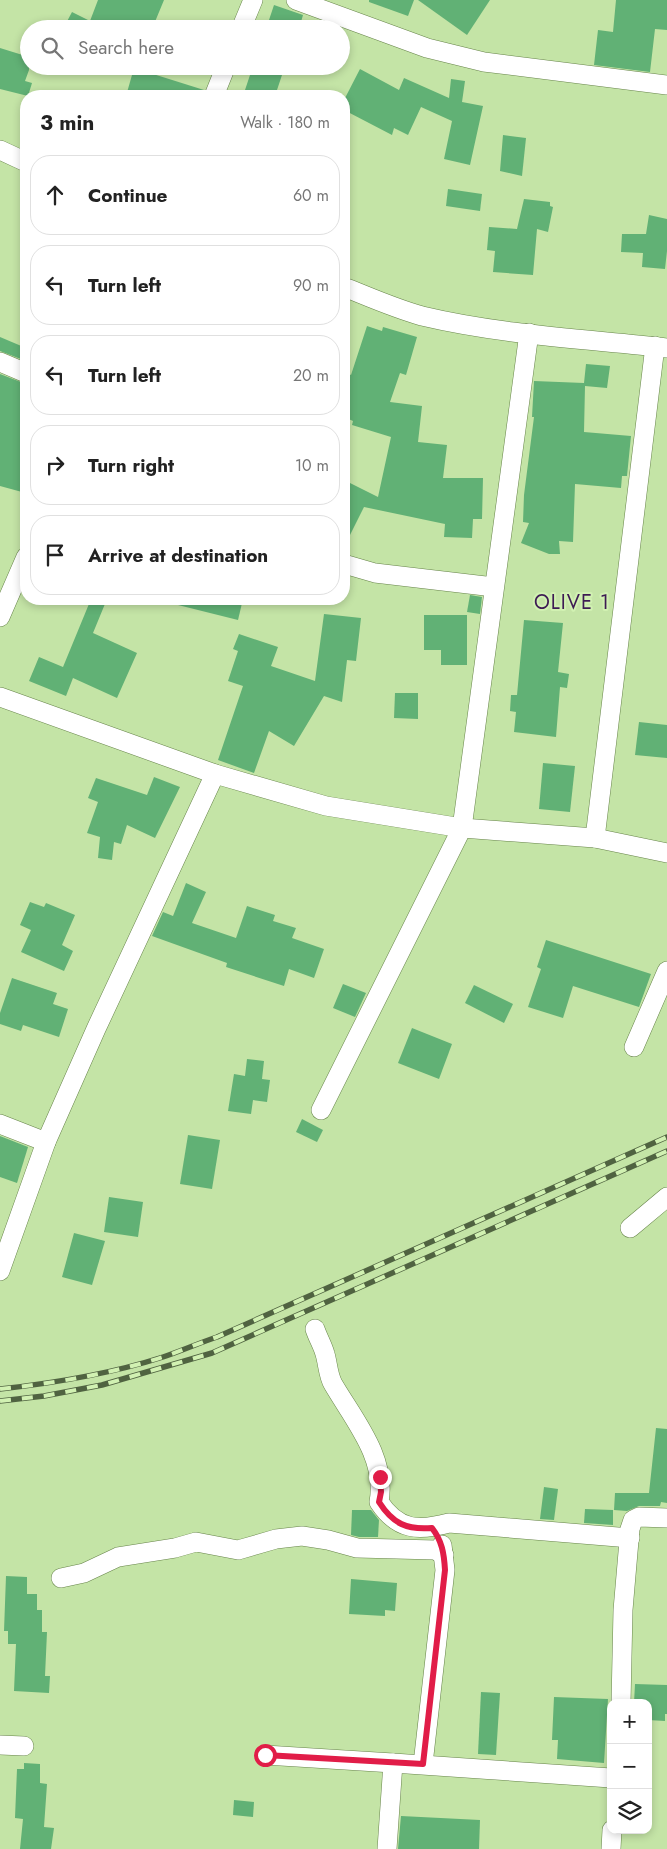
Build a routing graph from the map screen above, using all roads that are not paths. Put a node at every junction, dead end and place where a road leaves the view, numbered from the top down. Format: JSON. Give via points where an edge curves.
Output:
{"nodes":[{"id":1,"x":253,"y":0,"type":"edge"},
{"id":2,"x":296,"y":0,"type":"edge"},
{"id":3,"x":245,"y":20,"type":"edge"},
{"id":4,"x":222,"y":75,"type":"edge"},
{"id":5,"x":667,"y":84,"type":"edge"},
{"id":6,"x":216,"y":90,"type":"edge"},
{"id":7,"x":0,"y":150,"type":"edge"},
{"id":8,"x":20,"y":159,"type":"edge"},
{"id":9,"x":350,"y":289,"type":"edge"},
{"id":10,"x":529,"y":333,"type":"junction"},
{"id":11,"x":661,"y":347,"type":"edge"},
{"id":12,"x":0,"y":362,"type":"edge"},
{"id":13,"x":20,"y":370,"type":"edge"},
{"id":14,"x":350,"y":566,"type":"edge"},
{"id":15,"x":20,"y":571,"type":"edge"},
{"id":16,"x":494,"y":587,"type":"junction"},
{"id":17,"x":0,"y":617,"type":"edge"},
{"id":18,"x":0,"y":697,"type":"edge"},
{"id":19,"x":215,"y":774,"type":"junction"},
{"id":20,"x":462,"y":828,"type":"junction"},
{"id":21,"x":596,"y":838,"type":"junction"},
{"id":22,"x":667,"y":853,"type":"edge"},
{"id":23,"x":667,"y":971,"type":"edge"},
{"id":24,"x":634,"y":1047,"type":"dead end"},
{"id":25,"x":322,"y":1110,"type":"dead end"},
{"id":26,"x":0,"y":1124,"type":"edge"},
{"id":27,"x":46,"y":1142,"type":"junction"},
{"id":28,"x":667,"y":1197,"type":"edge"},
{"id":29,"x":630,"y":1228,"type":"dead end"},
{"id":30,"x":0,"y":1271,"type":"edge"},
{"id":31,"x":315,"y":1330,"type":"dead end"},
{"id":32,"x":667,"y":1518,"type":"edge"},
{"id":33,"x":432,"y":1528,"type":"junction"},
{"id":34,"x":630,"y":1538,"type":"junction"},
{"id":35,"x":444,"y":1555,"type":"junction"},
{"id":36,"x":62,"y":1578,"type":"dead end"},
{"id":37,"x":621,"y":1699,"type":"edge"},
{"id":38,"x":0,"y":1745,"type":"edge"},
{"id":39,"x":24,"y":1746,"type":"dead end"},
{"id":40,"x":265,"y":1755,"type":"dead end"},
{"id":41,"x":393,"y":1763,"type":"junction"},
{"id":42,"x":423,"y":1764,"type":"junction"},
{"id":43,"x":607,"y":1778,"type":"edge"},
{"id":44,"x":612,"y":1834,"type":"edge"},
{"id":45,"x":387,"y":1849,"type":"edge"},
{"id":46,"x":611,"y":1849,"type":"edge"}],
"edges":[{"from":1,"to":3,"type":"street"},
{"from":2,"to":5,"type":"street","via":[[428,48],[484,62]]},
{"from":4,"to":6,"type":"street"},
{"from":7,"to":8,"type":"street"},
{"from":9,"to":10,"type":"street","via":[[420,315]]},
{"from":10,"to":11,"type":"street"},
{"from":10,"to":16,"type":"street"},
{"from":11,"to":21,"type":"street"},
{"from":12,"to":13,"type":"street"},
{"from":14,"to":16,"type":"street","via":[[375,573]]},
{"from":15,"to":17,"type":"street"},
{"from":16,"to":20,"type":"street"},
{"from":18,"to":19,"type":"street"},
{"from":19,"to":20,"type":"street","via":[[326,806]]},
{"from":19,"to":27,"type":"street"},
{"from":20,"to":21,"type":"street"},
{"from":20,"to":25,"type":"street"},
{"from":21,"to":22,"type":"street"},
{"from":23,"to":24,"type":"street"},
{"from":26,"to":27,"type":"street"},
{"from":27,"to":30,"type":"street"},
{"from":28,"to":29,"type":"street"},
{"from":31,"to":33,"type":"street","via":[[333,1384],[363,1433],[376,1462],[380,1477],[379,1502],[384,1510],[407,1527]]},
{"from":32,"to":34,"type":"street","via":[[639,1517],[633,1520]]},
{"from":33,"to":34,"type":"street","via":[[449,1523]]},
{"from":33,"to":35,"type":"street"},
{"from":34,"to":37,"type":"street","via":[[623,1610]]},
{"from":35,"to":36,"type":"street","via":[[435,1550],[357,1548],[302,1536],[276,1539],[238,1550],[196,1542],[118,1557],[84,1573]]},
{"from":35,"to":42,"type":"street"},
{"from":38,"to":39,"type":"street"},
{"from":40,"to":41,"type":"street"},
{"from":41,"to":42,"type":"street"},
{"from":41,"to":45,"type":"street"},
{"from":42,"to":43,"type":"street"},
{"from":44,"to":46,"type":"street"}]}
